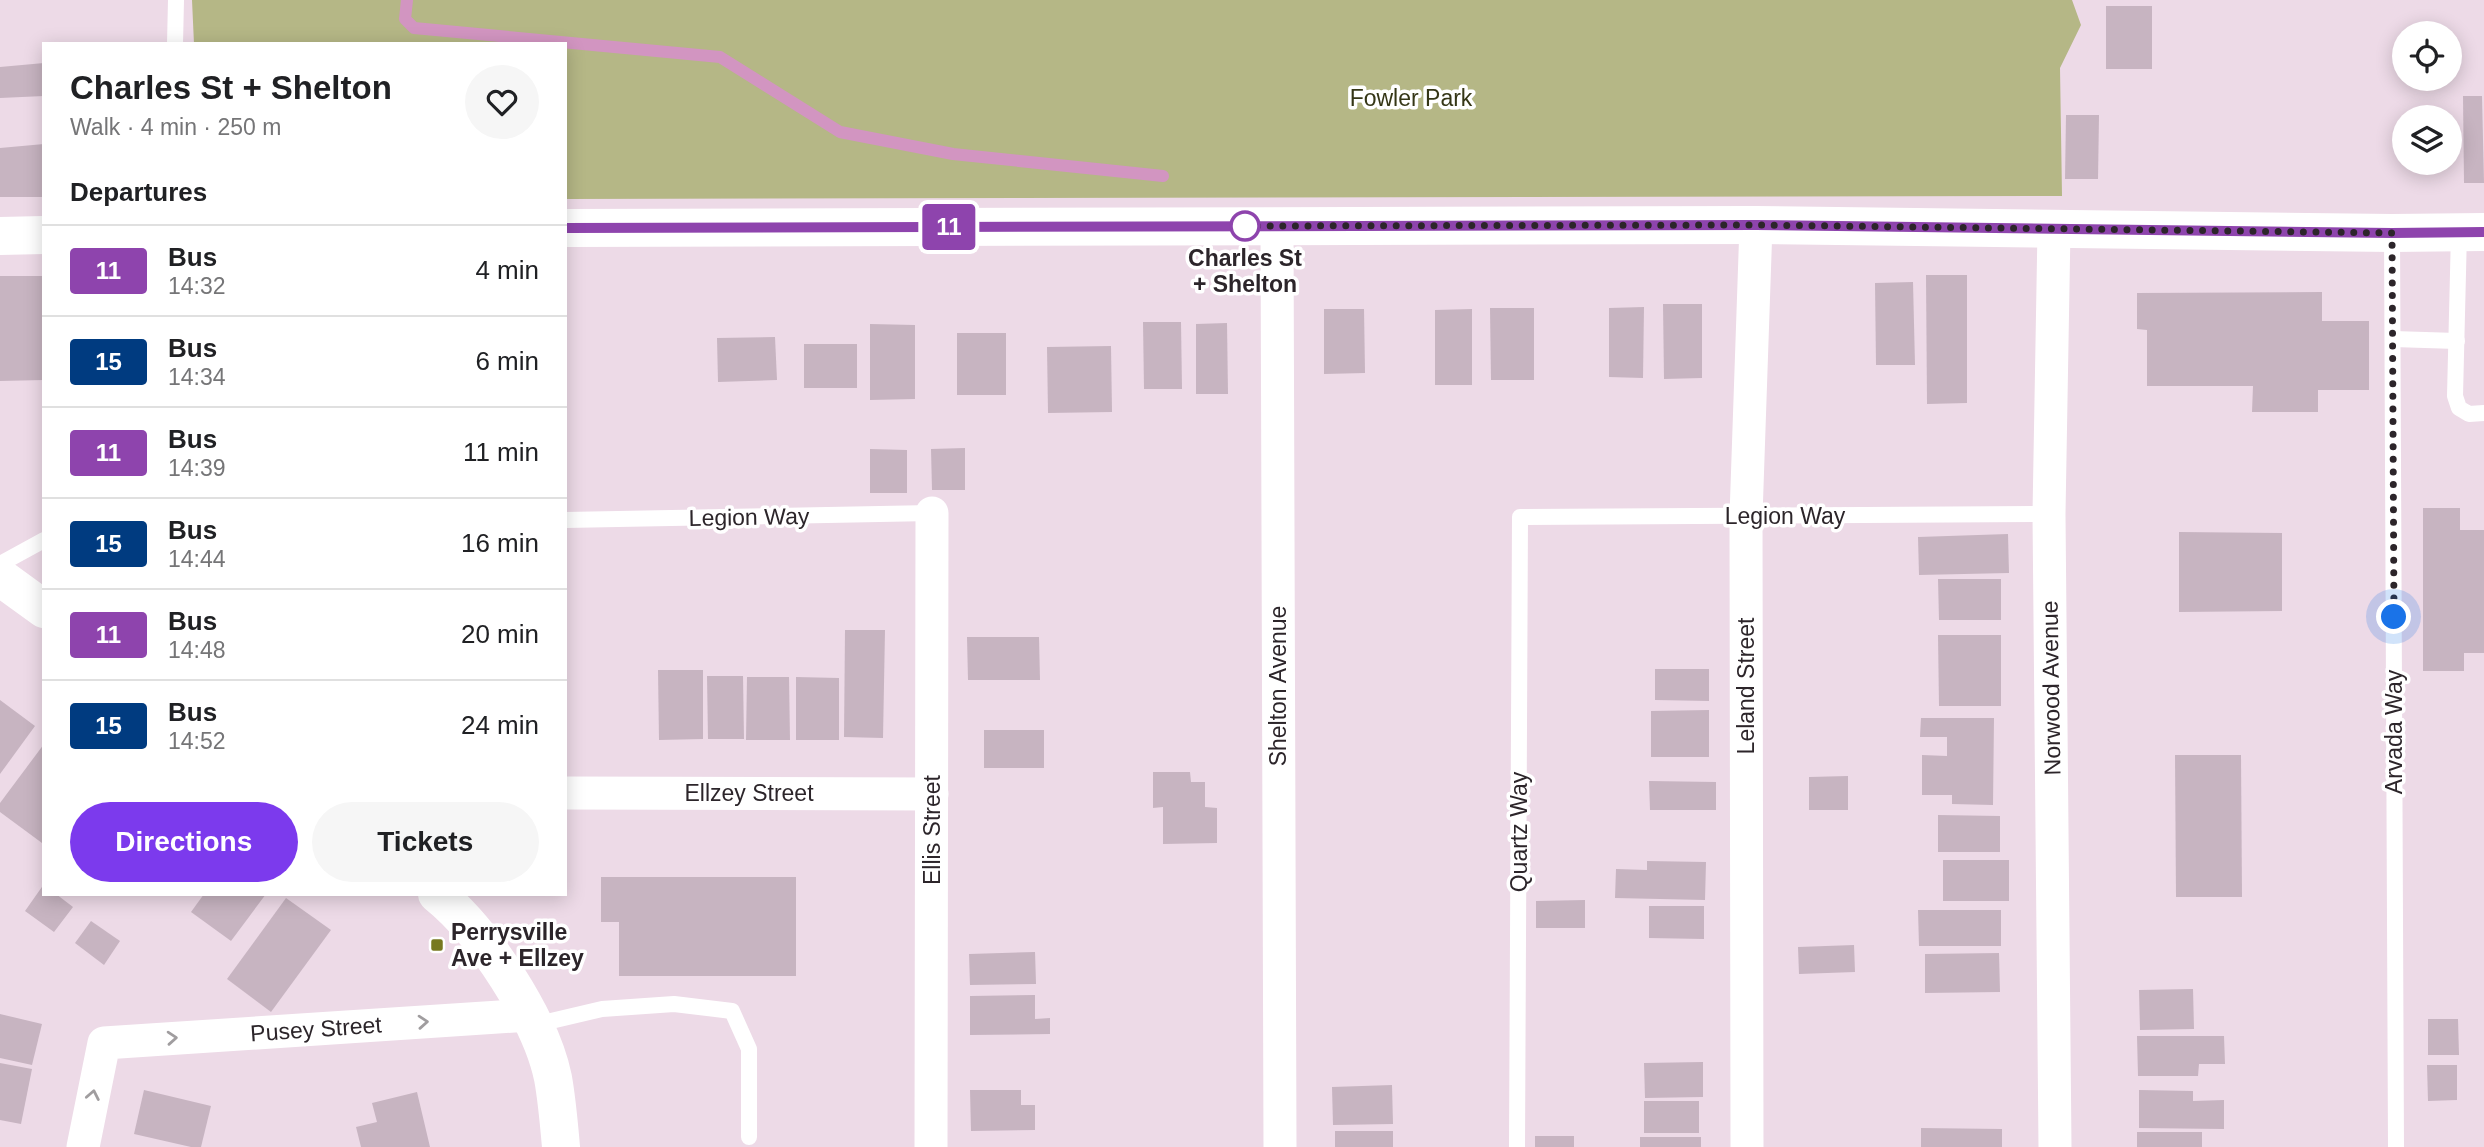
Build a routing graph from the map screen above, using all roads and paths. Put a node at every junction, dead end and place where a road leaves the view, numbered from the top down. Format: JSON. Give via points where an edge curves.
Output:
{"nodes":[{"id":1,"x":176,"y":0,"type":"edge"},
{"id":2,"x":175,"y":42,"type":"edge"},
{"id":3,"x":1756,"y":225,"type":"junction"},
{"id":4,"x":1277,"y":226,"type":"junction"},
{"id":5,"x":567,"y":228,"type":"edge"},
{"id":6,"x":2054,"y":229,"type":"junction"},
{"id":7,"x":2472,"y":232,"type":"edge"},
{"id":8,"x":2392,"y":233,"type":"junction"},
{"id":9,"x":42,"y":235,"type":"edge"},
{"id":10,"x":0,"y":236,"type":"edge"},
{"id":11,"x":2393,"y":339,"type":"junction"},
{"id":12,"x":2457,"y":341,"type":"junction"},
{"id":13,"x":2484,"y":413,"type":"edge"},
{"id":14,"x":932,"y":513,"type":"joint"},
{"id":15,"x":2049,"y":514,"type":"junction"},
{"id":16,"x":1746,"y":516,"type":"junction"},
{"id":17,"x":1520,"y":517,"type":"joint"},
{"id":18,"x":567,"y":520,"type":"edge"},
{"id":19,"x":42,"y":541,"type":"edge"},
{"id":20,"x":0,"y":564,"type":"edge"},
{"id":21,"x":0,"y":577,"type":"edge"},
{"id":22,"x":42,"y":607,"type":"edge"},
{"id":23,"x":567,"y":793,"type":"edge"},
{"id":24,"x":932,"y":794,"type":"junction"},
{"id":25,"x":439,"y":896,"type":"edge"},
{"id":26,"x":531,"y":1020,"type":"junction"},
{"id":27,"x":749,"y":1138,"type":"dead end"},
{"id":28,"x":83,"y":1147,"type":"edge"},
{"id":29,"x":561,"y":1147,"type":"edge"},
{"id":30,"x":931,"y":1147,"type":"edge"},
{"id":31,"x":1280,"y":1147,"type":"edge"},
{"id":32,"x":1517,"y":1147,"type":"edge"},
{"id":33,"x":1747,"y":1147,"type":"edge"},
{"id":34,"x":2055,"y":1147,"type":"edge"},
{"id":35,"x":2396,"y":1147,"type":"edge"}],
"edges":[{"from":1,"to":2,"type":"lane"},
{"from":3,"to":4,"type":"street"},
{"from":3,"to":6,"type":"street"},
{"from":3,"to":16,"type":"street","name":"Leland Street"},
{"from":4,"to":5,"type":"street"},
{"from":4,"to":31,"type":"street","name":"Shelton Avenue"},
{"from":6,"to":8,"type":"street"},
{"from":6,"to":15,"type":"street","name":"Norwood Avenue"},
{"from":7,"to":8,"type":"street"},
{"from":7,"to":12,"type":"lane"},
{"from":8,"to":11,"type":"lane","name":"Arvada Way"},
{"from":9,"to":10,"type":"street"},
{"from":11,"to":12,"type":"lane"},
{"from":11,"to":35,"type":"lane","name":"Arvada Way"},
{"from":12,"to":13,"type":"lane","via":[[2455,396],[2459,408],[2469,414]]},
{"from":14,"to":18,"type":"lane","name":"Legion Way"},
{"from":14,"to":24,"type":"street","name":"Ellis Street"},
{"from":15,"to":16,"type":"lane","name":"Legion Way"},
{"from":15,"to":34,"type":"street","name":"Norwood Avenue"},
{"from":16,"to":17,"type":"lane","name":"Legion Way"},
{"from":16,"to":33,"type":"street","name":"Leland Street"},
{"from":17,"to":32,"type":"lane","name":"Quartz Way"},
{"from":19,"to":20,"type":"lane"},
{"from":21,"to":22,"type":"street"},
{"from":23,"to":24,"type":"street","name":"Ellzey Street"},
{"from":24,"to":30,"type":"street","name":"Ellis Street"},
{"from":25,"to":26,"type":"street","via":[[504,970]]},
{"from":26,"to":27,"type":"lane","via":[[674,1004],[732,1011],[749,1049]]},
{"from":28,"to":26,"type":"street","name":"Pusey Street","one_way":true,"via":[[104,1042]]},
{"from":26,"to":29,"type":"street","via":[[553,1076]]}]}
